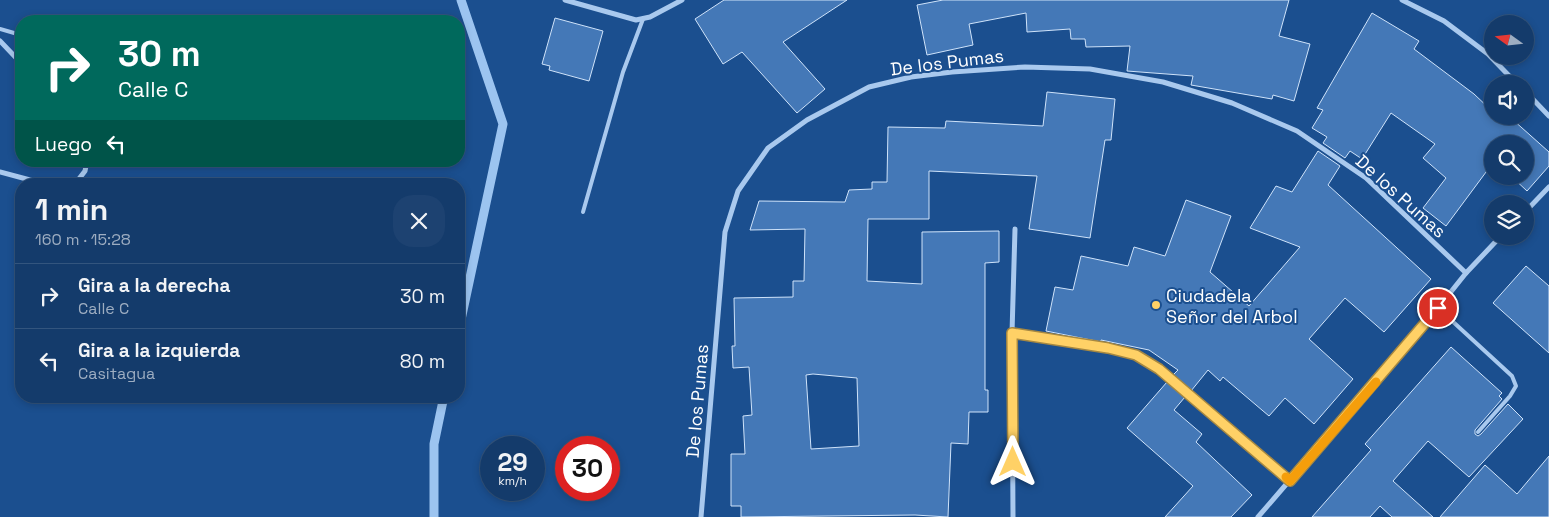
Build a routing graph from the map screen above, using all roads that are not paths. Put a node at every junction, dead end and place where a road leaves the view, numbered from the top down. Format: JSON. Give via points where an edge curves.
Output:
{"nodes":[{"id":1,"x":564,"y":0,"type":"edge"},
{"id":2,"x":682,"y":0,"type":"edge"},
{"id":3,"x":1402,"y":0,"type":"edge"},
{"id":4,"x":643,"y":19,"type":"junction"},
{"id":5,"x":0,"y":29,"type":"edge"},
{"id":6,"x":15,"y":33,"type":"edge"},
{"id":7,"x":0,"y":40,"type":"edge"},
{"id":8,"x":15,"y":56,"type":"edge"},
{"id":9,"x":1508,"y":75,"type":"edge"},
{"id":10,"x":1534,"y":101,"type":"edge"},
{"id":11,"x":1549,"y":116,"type":"edge"},
{"id":12,"x":86,"y":167,"type":"edge"},
{"id":13,"x":0,"y":172,"type":"edge"},
{"id":14,"x":22,"y":178,"type":"edge"},
{"id":15,"x":80,"y":178,"type":"edge"},
{"id":16,"x":1549,"y":187,"type":"edge"},
{"id":17,"x":1534,"y":203,"type":"edge"},
{"id":18,"x":584,"y":212,"type":"dead end"},
{"id":19,"x":1015,"y":229,"type":"dead end"},
{"id":20,"x":1492,"y":245,"type":"edge"},
{"id":21,"x":1466,"y":273,"type":"junction"},
{"id":22,"x":1438,"y":308,"type":"junction"},
{"id":23,"x":1012,"y":333,"type":"junction"},
{"id":24,"x":1478,"y":432,"type":"dead end"},
{"id":25,"x":1290,"y":481,"type":"junction"},
{"id":26,"x":701,"y":517,"type":"edge"},
{"id":27,"x":1013,"y":517,"type":"edge"},
{"id":28,"x":1258,"y":517,"type":"edge"}],
"edges":[{"from":1,"to":4,"type":"street","via":[[636,20]]},
{"from":2,"to":4,"type":"street"},
{"from":3,"to":9,"type":"street","via":[[1444,21],[1488,54]]},
{"from":4,"to":18,"type":"lane","via":[[622,72]]},
{"from":5,"to":6,"type":"lane"},
{"from":7,"to":8,"type":"street"},
{"from":10,"to":11,"type":"street"},
{"from":12,"to":15,"type":"street"},
{"from":13,"to":14,"type":"street"},
{"from":16,"to":17,"type":"street"},
{"from":19,"to":23,"type":"street"},
{"from":20,"to":21,"type":"street"},
{"from":21,"to":22,"type":"street"},
{"from":21,"to":26,"type":"street","name":"De los Pumas","via":[[1366,178],[1297,131],[1232,103],[1163,82],[1090,69],[1025,67],[952,72],[869,87],[807,120],[768,148],[738,192],[725,232]]},
{"from":22,"to":24,"type":"lane","via":[[1512,376],[1516,386]]},
{"from":22,"to":25,"type":"street"},
{"from":23,"to":25,"type":"street","via":[[1136,355],[1159,369]]},
{"from":23,"to":27,"type":"street"},
{"from":25,"to":28,"type":"street"}]}
